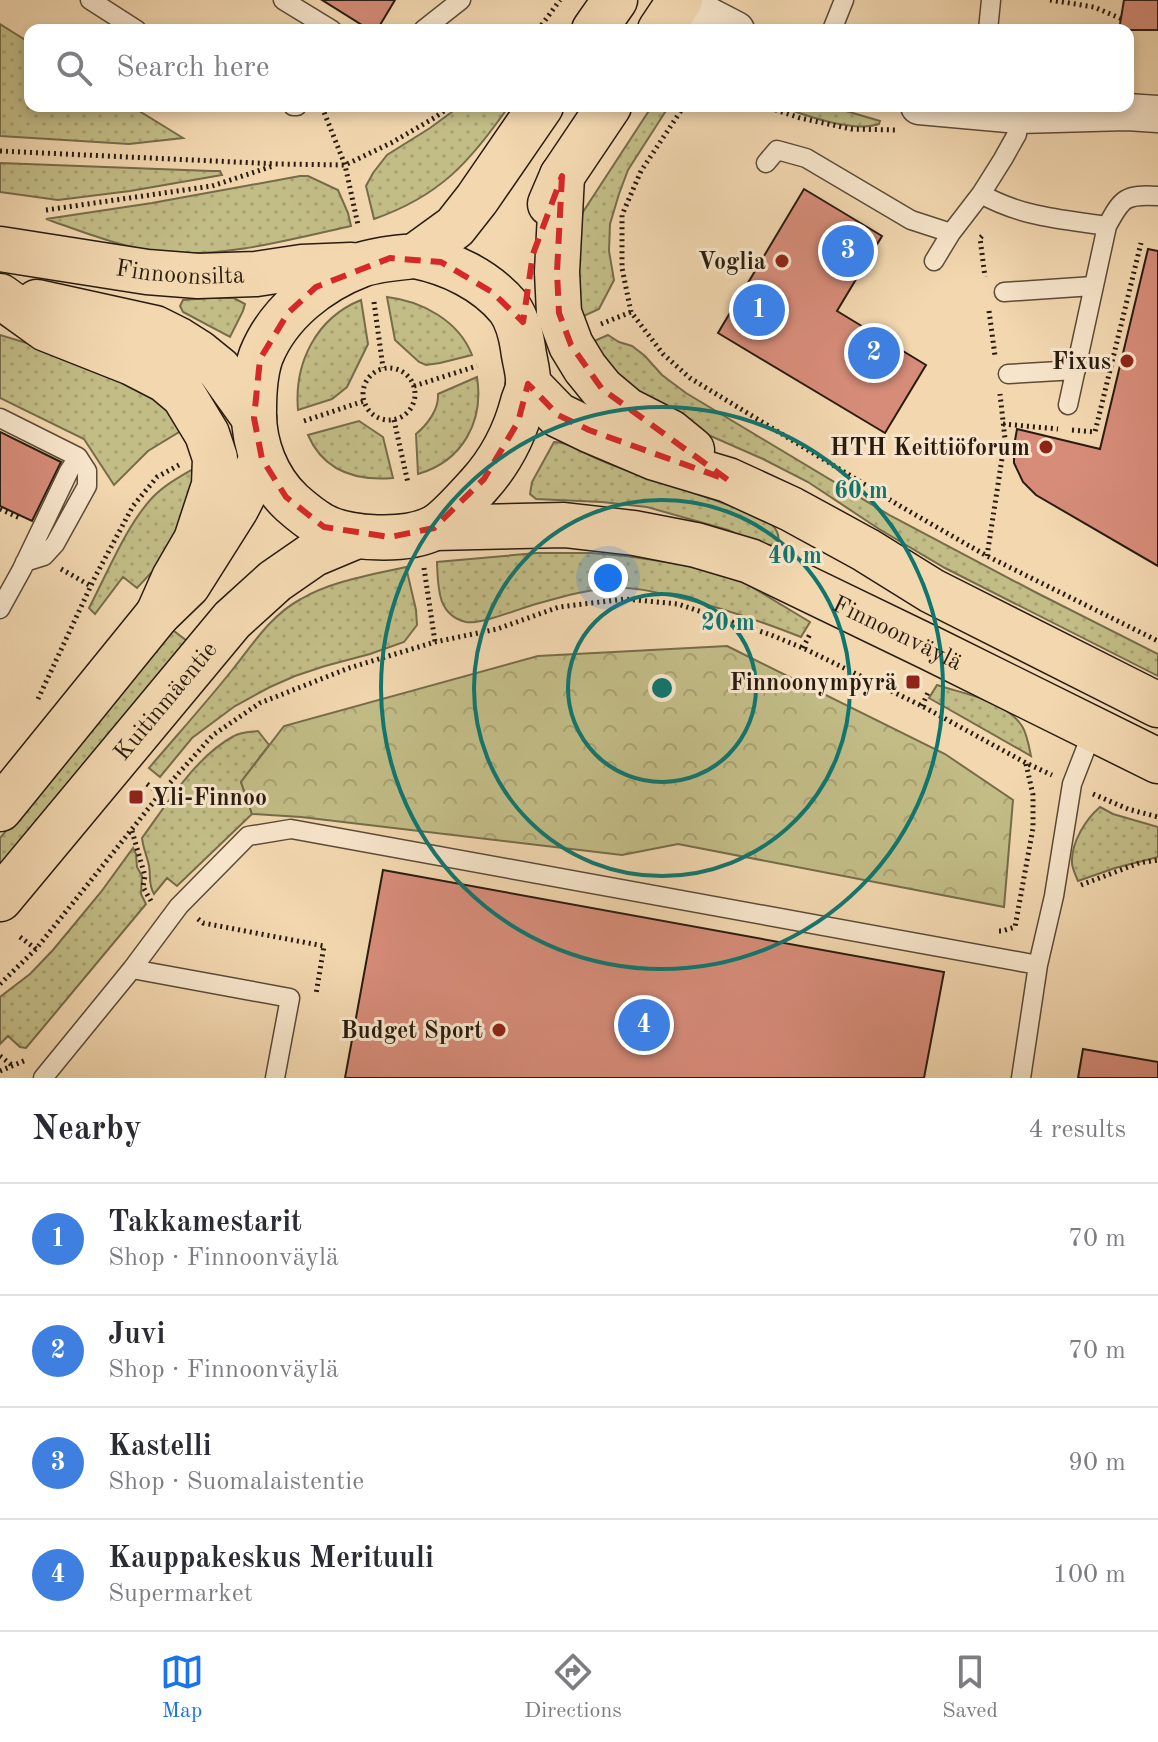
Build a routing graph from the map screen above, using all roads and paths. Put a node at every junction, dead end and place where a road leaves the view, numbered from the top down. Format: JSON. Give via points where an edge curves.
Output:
{"nodes":[{"id":1,"x":90,"y":0,"type":"edge"},
{"id":2,"x":283,"y":0,"type":"edge"},
{"id":3,"x":461,"y":0,"type":"edge"},
{"id":4,"x":560,"y":0,"type":"edge"},
{"id":5,"x":615,"y":0,"type":"edge"},
{"id":6,"x":679,"y":0,"type":"edge"},
{"id":7,"x":844,"y":0,"type":"edge"},
{"id":8,"x":991,"y":0,"type":"edge"},
{"id":9,"x":1050,"y":0,"type":"edge"},
{"id":10,"x":1122,"y":19,"type":"dead end"},
{"id":11,"x":128,"y":24,"type":"edge"},
{"id":12,"x":322,"y":24,"type":"edge"},
{"id":13,"x":431,"y":24,"type":"edge"},
{"id":14,"x":542,"y":24,"type":"edge"},
{"id":15,"x":598,"y":24,"type":"edge"},
{"id":16,"x":664,"y":24,"type":"edge"},
{"id":17,"x":725,"y":24,"type":"edge"},
{"id":18,"x":834,"y":24,"type":"edge"},
{"id":19,"x":989,"y":24,"type":"edge"},
{"id":20,"x":324,"y":112,"type":"edge"},
{"id":21,"x":442,"y":112,"type":"edge"},
{"id":22,"x":537,"y":112,"type":"edge"},
{"id":23,"x":605,"y":112,"type":"edge"},
{"id":24,"x":680,"y":112,"type":"edge"},
{"id":25,"x":999,"y":112,"type":"edge"},
{"id":26,"x":1158,"y":114,"type":"edge"},
{"id":27,"x":1019,"y":115,"type":"junction"},
{"id":28,"x":0,"y":151,"type":"edge"},
{"id":29,"x":766,"y":163,"type":"dead end"},
{"id":30,"x":278,"y":164,"type":"junction"},
{"id":31,"x":345,"y":165,"type":"junction"},
{"id":32,"x":562,"y":176,"type":"junction"},
{"id":33,"x":1158,"y":196,"type":"edge"},
{"id":34,"x":989,"y":198,"type":"junction"},
{"id":35,"x":46,"y":210,"type":"dead end"},
{"id":36,"x":1107,"y":226,"type":"junction"},
{"id":37,"x":951,"y":233,"type":"junction"},
{"id":38,"x":0,"y":249,"type":"edge"},
{"id":39,"x":415,"y":256,"type":"junction"},
{"id":40,"x":934,"y":261,"type":"dead end"},
{"id":41,"x":365,"y":264,"type":"junction"},
{"id":42,"x":1093,"y":286,"type":"junction"},
{"id":43,"x":993,"y":292,"type":"junction"},
{"id":44,"x":0,"y":294,"type":"edge"},
{"id":45,"x":631,"y":312,"type":"junction"},
{"id":46,"x":594,"y":326,"type":"dead end"},
{"id":47,"x":521,"y":334,"type":"junction"},
{"id":48,"x":477,"y":366,"type":"dead end"},
{"id":49,"x":383,"y":368,"type":"junction"},
{"id":50,"x":1002,"y":368,"type":"joint"},
{"id":51,"x":1076,"y":370,"type":"junction"},
{"id":52,"x":528,"y":384,"type":"junction"},
{"id":53,"x":414,"y":386,"type":"junction"},
{"id":54,"x":999,"y":393,"type":"dead end"},
{"id":55,"x":364,"y":401,"type":"junction"},
{"id":56,"x":1068,"y":405,"type":"dead end"},
{"id":57,"x":0,"y":418,"type":"edge"},
{"id":58,"x":394,"y":420,"type":"junction"},
{"id":59,"x":304,"y":421,"type":"dead end"},
{"id":60,"x":258,"y":438,"type":"junction"},
{"id":61,"x":182,"y":463,"type":"dead end"},
{"id":62,"x":728,"y":480,"type":"junction"},
{"id":63,"x":408,"y":483,"type":"dead end"},
{"id":64,"x":357,"y":536,"type":"junction"},
{"id":65,"x":429,"y":548,"type":"junction"},
{"id":66,"x":987,"y":556,"type":"junction"},
{"id":67,"x":0,"y":609,"type":"edge"},
{"id":68,"x":158,"y":614,"type":"junction"},
{"id":69,"x":811,"y":632,"type":"dead end"},
{"id":70,"x":1158,"y":641,"type":"edge"},
{"id":71,"x":435,"y":642,"type":"junction"},
{"id":72,"x":803,"y":648,"type":"junction"},
{"id":73,"x":929,"y":690,"type":"dead end"},
{"id":74,"x":1158,"y":705,"type":"edge"},
{"id":75,"x":922,"y":706,"type":"junction"},
{"id":76,"x":33,"y":709,"type":"dead end"},
{"id":77,"x":1093,"y":730,"type":"junction"},
{"id":78,"x":1158,"y":761,"type":"edge"},
{"id":79,"x":1026,"y":763,"type":"junction"},
{"id":80,"x":147,"y":784,"type":"dead end"},
{"id":81,"x":1072,"y":784,"type":"junction"},
{"id":82,"x":160,"y":794,"type":"junction"},
{"id":83,"x":0,"y":809,"type":"edge"},
{"id":84,"x":1158,"y":817,"type":"edge"},
{"id":85,"x":132,"y":830,"type":"junction"},
{"id":86,"x":1158,"y":860,"type":"edge"},
{"id":87,"x":1054,"y":896,"type":"junction"},
{"id":88,"x":0,"y":899,"type":"edge"},
{"id":89,"x":152,"y":903,"type":"dead end"},
{"id":90,"x":20,"y":937,"type":"dead end"},
{"id":91,"x":36,"y":949,"type":"junction"},
{"id":92,"x":957,"y":950,"type":"junction"},
{"id":93,"x":1038,"y":965,"type":"junction"},
{"id":94,"x":132,"y":969,"type":"junction"},
{"id":95,"x":0,"y":984,"type":"edge"},
{"id":96,"x":0,"y":1056,"type":"edge"},
{"id":97,"x":27,"y":1059,"type":"dead end"},
{"id":98,"x":13,"y":1066,"type":"junction"},
{"id":99,"x":0,"y":1071,"type":"edge"},
{"id":100,"x":43,"y":1078,"type":"edge"},
{"id":101,"x":275,"y":1078,"type":"edge"},
{"id":102,"x":1021,"y":1078,"type":"edge"}],
"edges":[{"from":1,"to":11,"type":"lane"},
{"from":2,"to":12,"type":"lane"},
{"from":3,"to":13,"type":"lane"},
{"from":4,"to":14,"type":"path"},
{"from":5,"to":15,"type":"main road"},
{"from":6,"to":16,"type":"main road"},
{"from":6,"to":17,"type":"street"},
{"from":7,"to":18,"type":"lane"},
{"from":8,"to":19,"type":"lane"},
{"from":9,"to":10,"type":"path","via":[[1094,7]]},
{"from":20,"to":31,"type":"path"},
{"from":21,"to":31,"type":"path"},
{"from":22,"to":39,"type":"main road","via":[[455,227]]},
{"from":23,"to":32,"type":"main road"},
{"from":24,"to":45,"type":"path","via":[[641,171],[622,215],[622,268]]},
{"from":25,"to":27,"type":"street"},
{"from":26,"to":27,"type":"street"},
{"from":27,"to":34,"type":"lane","via":[[1017,134]]},
{"from":28,"to":30,"type":"path"},
{"from":29,"to":37,"type":"lane","via":[[777,150],[806,158],[911,220]]},
{"from":30,"to":31,"type":"path"},
{"from":30,"to":35,"type":"path","via":[[212,186]]},
{"from":31,"to":41,"type":"path"},
{"from":32,"to":47,"type":"main road","via":[[533,254]]},
{"from":32,"to":62,"type":"main road","via":[[559,313],[571,345],[602,389],[627,410],[670,432]]},
{"from":33,"to":36,"type":"lane","via":[[1135,194],[1119,203]]},
{"from":34,"to":36,"type":"lane","via":[[1025,214]]},
{"from":34,"to":37,"type":"lane"},
{"from":34,"to":43,"type":"path","via":[[980,238]]},
{"from":36,"to":42,"type":"lane"},
{"from":37,"to":40,"type":"lane"},
{"from":38,"to":41,"type":"main road","name":"Finnoonsilta","via":[[198,276]]},
{"from":39,"to":41,"type":"main road"},
{"from":39,"to":47,"type":"main road","via":[[441,262],[492,292],[510,310]]},
{"from":41,"to":49,"type":"path"},
{"from":41,"to":60,"type":"main road","via":[[316,287],[269,337],[254,390]]},
{"from":42,"to":43,"type":"lane"},
{"from":42,"to":51,"type":"lane"},
{"from":43,"to":50,"type":"path"},
{"from":44,"to":60,"type":"main road","via":[[155,328],[179,340],[219,369]]},
{"from":44,"to":68,"type":"main road","via":[[46,329],[165,380],[184,396],[207,434],[215,458],[214,485],[196,540]]},
{"from":45,"to":46,"type":"path"},
{"from":45,"to":66,"type":"path","via":[[663,354],[690,378]]},
{"from":47,"to":52,"type":"main road"},
{"from":48,"to":53,"type":"path"},
{"from":49,"to":53,"type":"path","via":[[399,370]]},
{"from":49,"to":55,"type":"path","via":[[365,384]]},
{"from":50,"to":51,"type":"lane"},
{"from":51,"to":56,"type":"lane"},
{"from":52,"to":62,"type":"main road","via":[[558,415],[589,430],[655,458]]},
{"from":52,"to":65,"type":"main road","via":[[504,451]]},
{"from":53,"to":58,"type":"path","via":[[412,407]]},
{"from":54,"to":66,"type":"path","via":[[1005,439]]},
{"from":55,"to":58,"type":"path","via":[[374,416]]},
{"from":55,"to":59,"type":"path"},
{"from":57,"to":67,"type":"lane","via":[[78,457]]},
{"from":58,"to":63,"type":"path"},
{"from":60,"to":64,"type":"main road","via":[[272,479],[286,497],[324,527]]},
{"from":60,"to":68,"type":"main road","via":[[236,509],[188,585]]},
{"from":61,"to":76,"type":"path","via":[[157,477],[133,506]]},
{"from":62,"to":74,"type":"main road"},
{"from":64,"to":65,"type":"main road","name":"Finnoonväylä","via":[[404,536]]},
{"from":64,"to":88,"type":"main road","name":"Kuitinmäentie","via":[[314,554],[232,620]]},
{"from":65,"to":71,"type":"path"},
{"from":65,"to":77,"type":"main road","name":"Finnoonväylä","via":[[564,525],[696,545],[750,561]]},
{"from":66,"to":70,"type":"path"},
{"from":68,"to":83,"type":"main road"},
{"from":69,"to":72,"type":"path"},
{"from":71,"to":72,"type":"path","via":[[497,629],[559,607],[625,599],[678,604]]},
{"from":71,"to":82,"type":"path","via":[[260,703],[213,735]]},
{"from":72,"to":75,"type":"path"},
{"from":73,"to":75,"type":"path"},
{"from":75,"to":79,"type":"path"},
{"from":77,"to":78,"type":"main road","name":"Finnoonväylä"},
{"from":77,"to":81,"type":"lane"},
{"from":79,"to":81,"type":"path"},
{"from":79,"to":92,"type":"path","via":[[1033,828],[1015,927],[1002,931],[971,925]]},
{"from":80,"to":82,"type":"path"},
{"from":81,"to":84,"type":"path"},
{"from":81,"to":87,"type":"lane"},
{"from":82,"to":85,"type":"path"},
{"from":85,"to":89,"type":"path","via":[[145,876],[143,887]]},
{"from":85,"to":91,"type":"path"},
{"from":86,"to":87,"type":"path"},
{"from":87,"to":93,"type":"lane"},
{"from":90,"to":91,"type":"path"},
{"from":91,"to":95,"type":"path"},
{"from":92,"to":93,"type":"lane"},
{"from":92,"to":94,"type":"lane","via":[[291,829],[248,836],[179,906]]},
{"from":93,"to":102,"type":"lane"},
{"from":94,"to":100,"type":"lane"},
{"from":94,"to":101,"type":"lane","via":[[290,998]]},
{"from":96,"to":98,"type":"path"},
{"from":97,"to":98,"type":"path"},
{"from":98,"to":99,"type":"path"}]}
